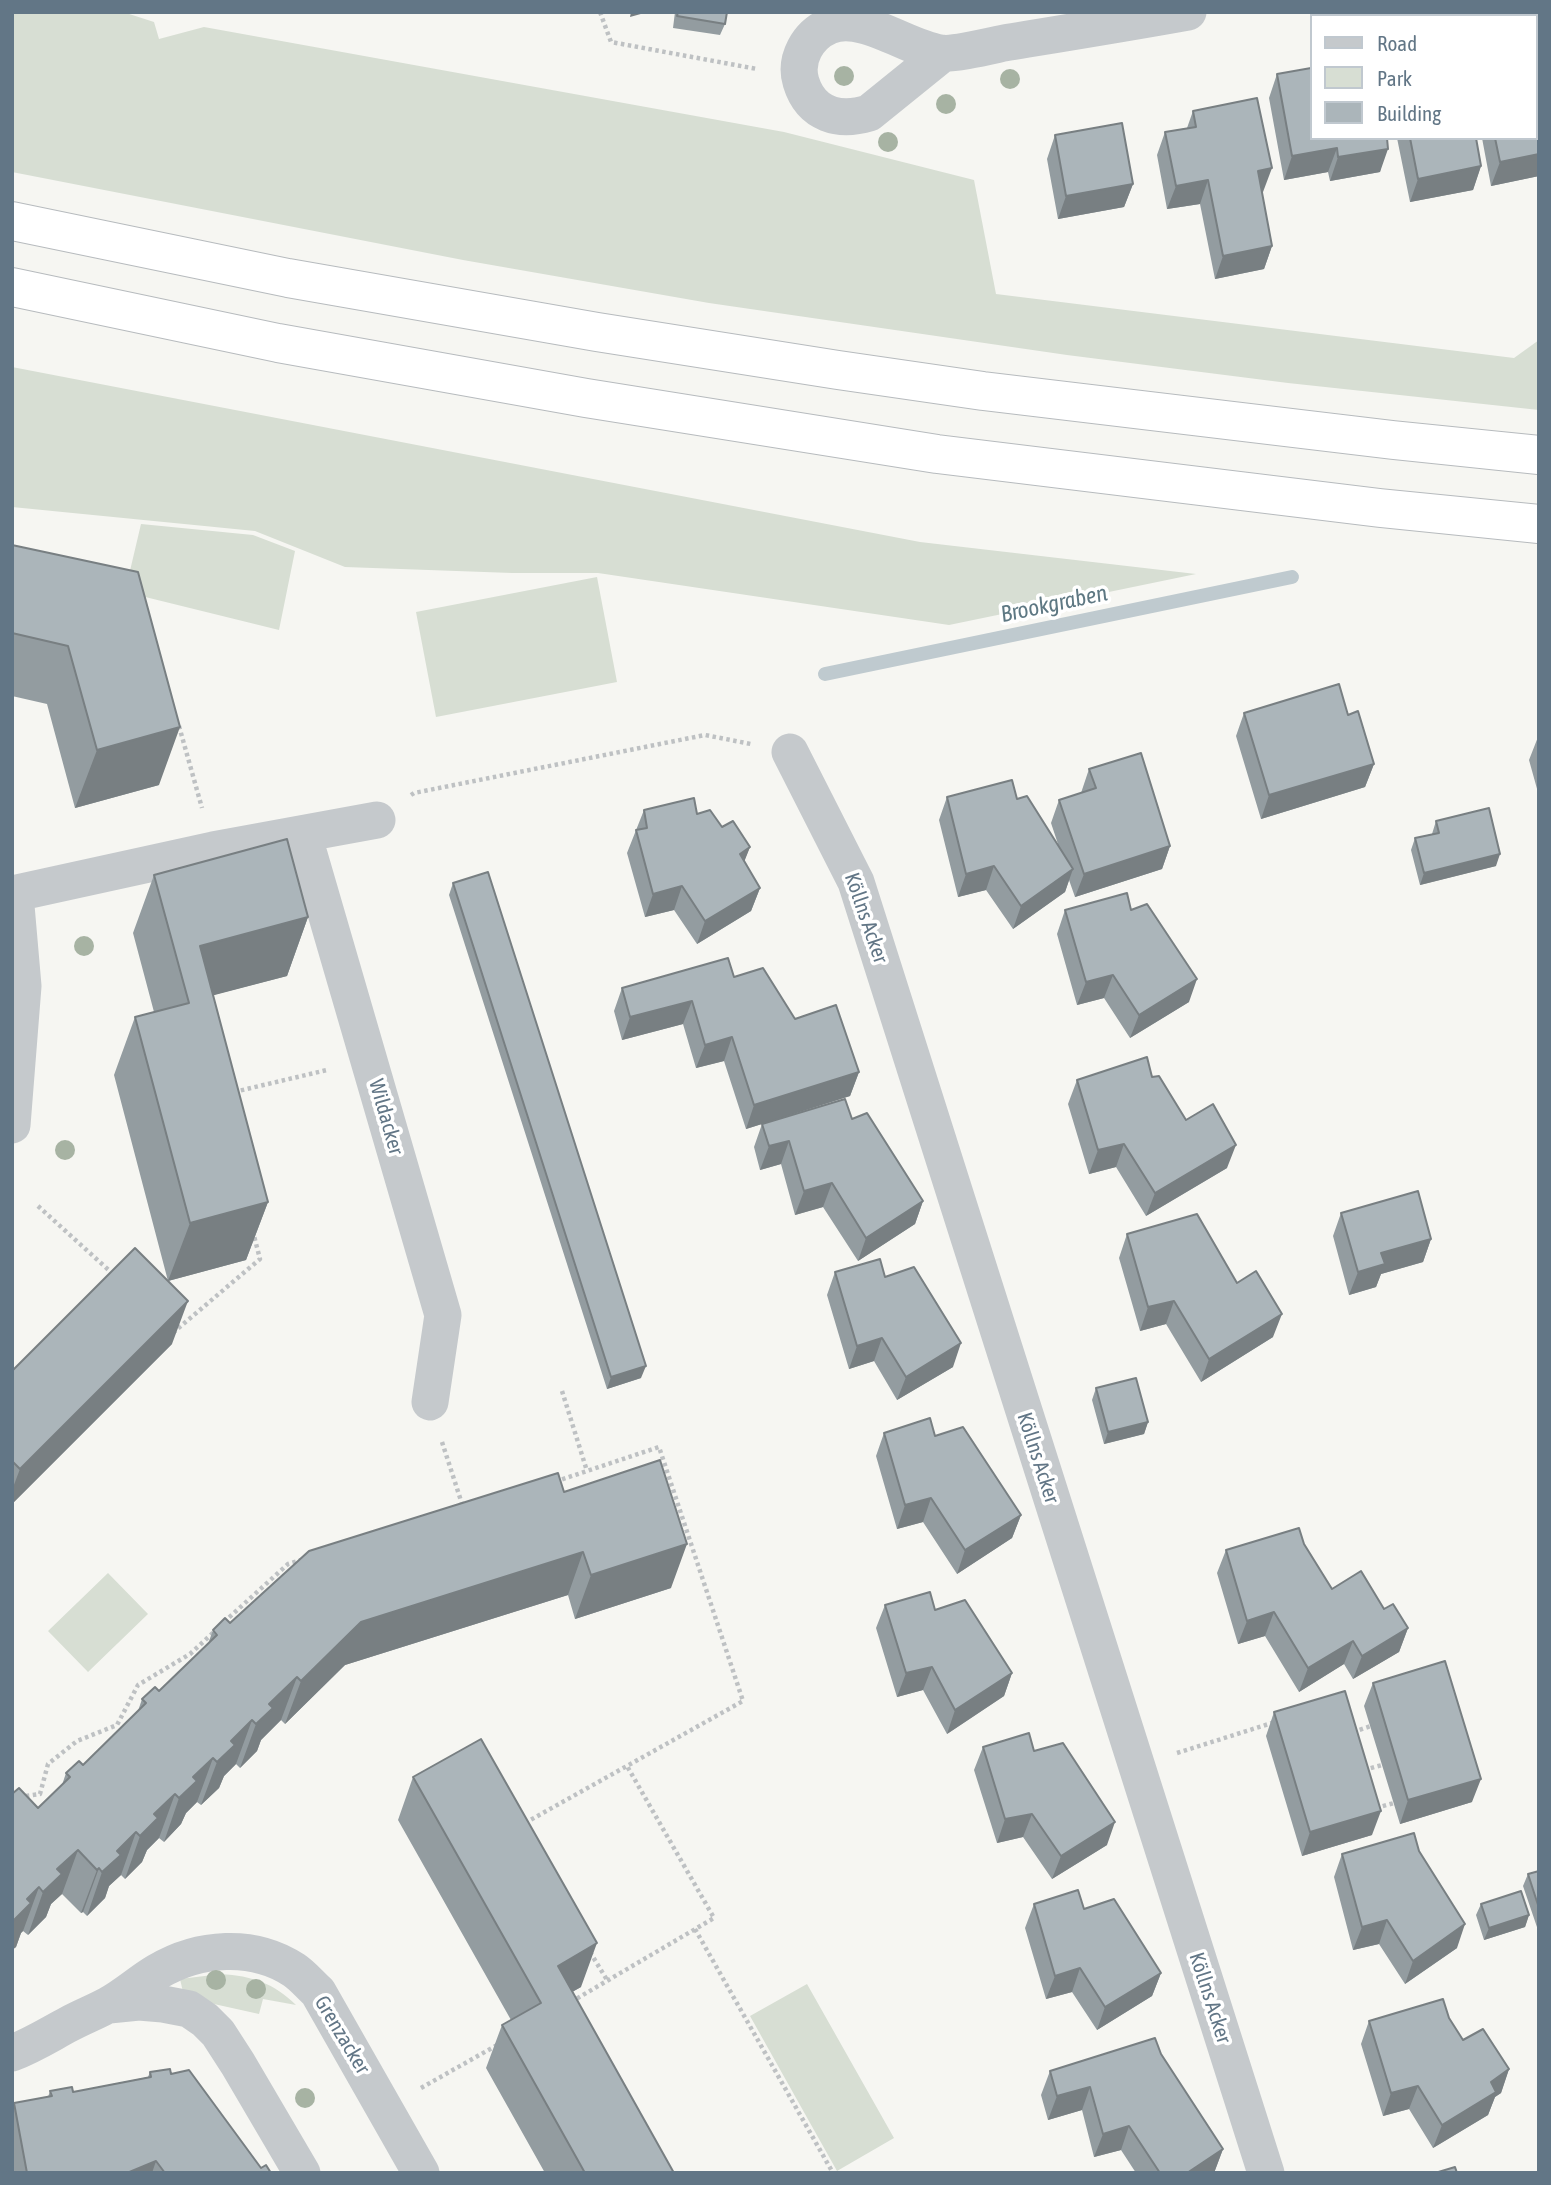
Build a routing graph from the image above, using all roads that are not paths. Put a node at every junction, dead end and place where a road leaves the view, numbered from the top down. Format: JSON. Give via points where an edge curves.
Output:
{"nodes":[{"id":1,"x":1188,"y":12,"type":"edge"},
{"id":2,"x":942,"y":54,"type":"junction"},
{"id":3,"x":12,"y":221,"type":"edge"},
{"id":4,"x":12,"y":287,"type":"edge"},
{"id":5,"x":1539,"y":455,"type":"edge"},
{"id":6,"x":1539,"y":524,"type":"edge"},
{"id":7,"x":790,"y":752,"type":"road end"},
{"id":8,"x":377,"y":820,"type":"road end"},
{"id":9,"x":303,"y":834,"type":"junction"},
{"id":10,"x":14,"y":894,"type":"edge"},
{"id":11,"x":12,"y":1125,"type":"edge"},
{"id":12,"x":429,"y":1402,"type":"road end"},
{"id":13,"x":109,"y":2005,"type":"junction"},
{"id":14,"x":12,"y":2053,"type":"edge"},
{"id":15,"x":302,"y":2173,"type":"edge"},
{"id":16,"x":421,"y":2173,"type":"edge"},
{"id":17,"x":1266,"y":2173,"type":"edge"}],
"edges":[{"from":1,"to":2,"type":"street"},
{"from":2,"to":2,"type":"street","via":[[844,22],[830,25],[808,42],[800,77],[803,89],[819,109],[843,118],[856,117],[869,113]]},
{"from":3,"to":5,"type":"highway","via":[[288,278],[838,370]]},
{"from":4,"to":6,"type":"highway","via":[[278,343],[937,454]]},
{"from":7,"to":17,"type":"street","name":"Köllns Acker","via":[[856,882]]},
{"from":8,"to":9,"type":"street"},
{"from":9,"to":10,"type":"street"},
{"from":9,"to":12,"type":"street","name":"Wildacker","via":[[443,1315]]},
{"from":10,"to":11,"type":"street","via":[[23,986]]},
{"from":13,"to":14,"type":"street","name":"Grenzacker"},
{"from":13,"to":15,"type":"street","name":"Grenzacker","via":[[163,2004],[188,2009],[205,2020],[238,2064]]},
{"from":13,"to":16,"type":"street","name":"Grenzacker","via":[[158,1971],[192,1957],[244,1951],[287,1966],[318,1992]]}]}
